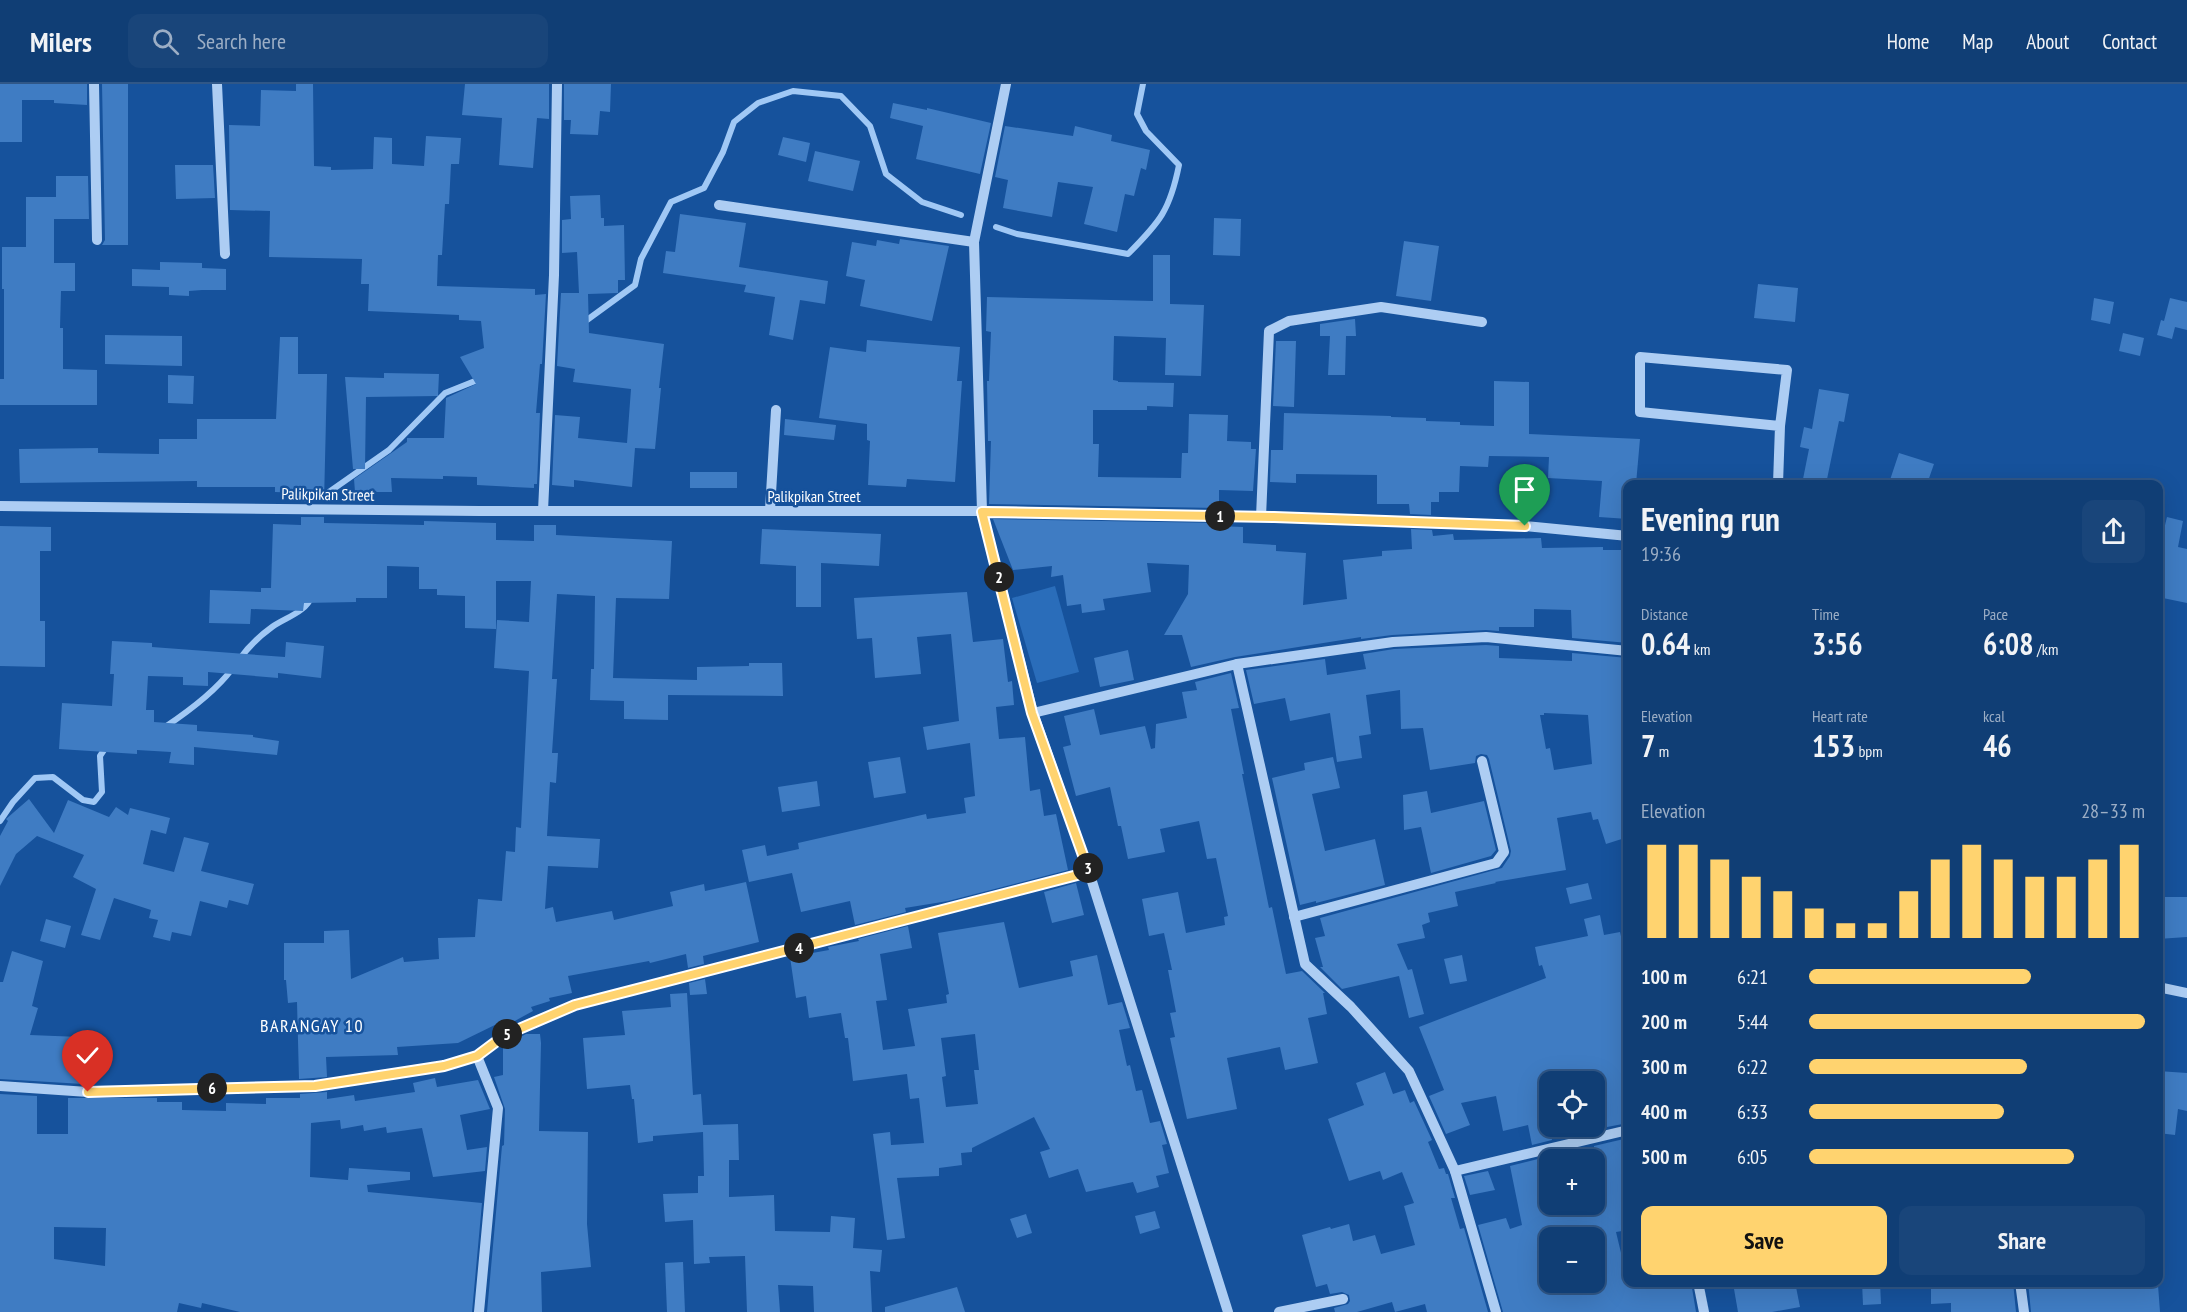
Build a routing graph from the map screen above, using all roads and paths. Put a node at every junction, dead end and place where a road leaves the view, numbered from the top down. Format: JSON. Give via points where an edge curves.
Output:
{"nodes":[{"id":1,"x":94,"y":84,"type":"edge"},
{"id":2,"x":217,"y":84,"type":"edge"},
{"id":3,"x":557,"y":84,"type":"edge"},
{"id":4,"x":1006,"y":84,"type":"edge"},
{"id":5,"x":720,"y":205,"type":"dead end"},
{"id":6,"x":97,"y":240,"type":"dead end"},
{"id":7,"x":974,"y":242,"type":"junction"},
{"id":8,"x":225,"y":254,"type":"dead end"},
{"id":9,"x":1482,"y":322,"type":"dead end"},
{"id":10,"x":776,"y":410,"type":"dead end"},
{"id":11,"x":1780,"y":426,"type":"junction"},
{"id":12,"x":1778,"y":480,"type":"edge"},
{"id":13,"x":0,"y":506,"type":"edge"},
{"id":14,"x":770,"y":510,"type":"junction"},
{"id":15,"x":543,"y":511,"type":"junction"},
{"id":16,"x":982,"y":512,"type":"junction"},
{"id":17,"x":1261,"y":517,"type":"junction"},
{"id":18,"x":1623,"y":536,"type":"edge"},
{"id":19,"x":1623,"y":651,"type":"edge"},
{"id":20,"x":1237,"y":664,"type":"junction"},
{"id":21,"x":1032,"y":713,"type":"junction"},
{"id":22,"x":1482,"y":761,"type":"dead end"},
{"id":23,"x":1089,"y":872,"type":"junction"},
{"id":24,"x":1294,"y":917,"type":"junction"},
{"id":25,"x":2163,"y":988,"type":"edge"},
{"id":26,"x":2187,"y":993,"type":"edge"},
{"id":27,"x":477,"y":1056,"type":"junction"},
{"id":28,"x":0,"y":1086,"type":"edge"},
{"id":29,"x":1623,"y":1131,"type":"edge"},
{"id":30,"x":1455,"y":1171,"type":"junction"},
{"id":31,"x":1699,"y":1287,"type":"edge"},
{"id":32,"x":2021,"y":1287,"type":"edge"},
{"id":33,"x":1343,"y":1299,"type":"dead end"},
{"id":34,"x":479,"y":1312,"type":"edge"},
{"id":35,"x":1228,"y":1312,"type":"edge"},
{"id":36,"x":1279,"y":1312,"type":"edge"},
{"id":37,"x":1496,"y":1312,"type":"edge"},
{"id":38,"x":1704,"y":1312,"type":"edge"},
{"id":39,"x":2024,"y":1312,"type":"edge"}],
"edges":[{"from":1,"to":6,"type":"street"},
{"from":2,"to":8,"type":"street"},
{"from":3,"to":15,"type":"street","via":[[554,275]]},
{"from":4,"to":7,"type":"street"},
{"from":5,"to":7,"type":"street"},
{"from":7,"to":16,"type":"street"},
{"from":9,"to":17,"type":"street","via":[[1380,307],[1289,321],[1269,331]]},
{"from":10,"to":14,"type":"street"},
{"from":11,"to":11,"type":"street","via":[[1787,370],[1640,357],[1640,412]]},
{"from":11,"to":12,"type":"street"},
{"from":13,"to":15,"type":"street","name":"Palikpikan Street"},
{"from":14,"to":15,"type":"street","name":"Palikpikan Street"},
{"from":14,"to":16,"type":"street","name":"Palikpikan Street"},
{"from":16,"to":17,"type":"street","name":"Palikpikan Street"},
{"from":16,"to":21,"type":"street"},
{"from":17,"to":18,"type":"street","name":"Palikpikan Street","via":[[1525,526]]},
{"from":19,"to":20,"type":"street","via":[[1486,637],[1393,642]]},
{"from":20,"to":21,"type":"street"},
{"from":20,"to":24,"type":"street"},
{"from":21,"to":23,"type":"street"},
{"from":22,"to":24,"type":"street","via":[[1504,852],[1496,863]]},
{"from":23,"to":27,"type":"street","via":[[575,1005],[505,1035]]},
{"from":23,"to":35,"type":"street"},
{"from":24,"to":30,"type":"street","via":[[1305,964],[1351,1006],[1409,1071]]},
{"from":25,"to":26,"type":"street"},
{"from":27,"to":28,"type":"street","via":[[444,1066],[315,1086],[88,1092]]},
{"from":27,"to":34,"type":"street","via":[[498,1108]]},
{"from":29,"to":30,"type":"street"},
{"from":30,"to":37,"type":"street"},
{"from":31,"to":38,"type":"street"},
{"from":32,"to":39,"type":"street"},
{"from":33,"to":36,"type":"street"}]}
